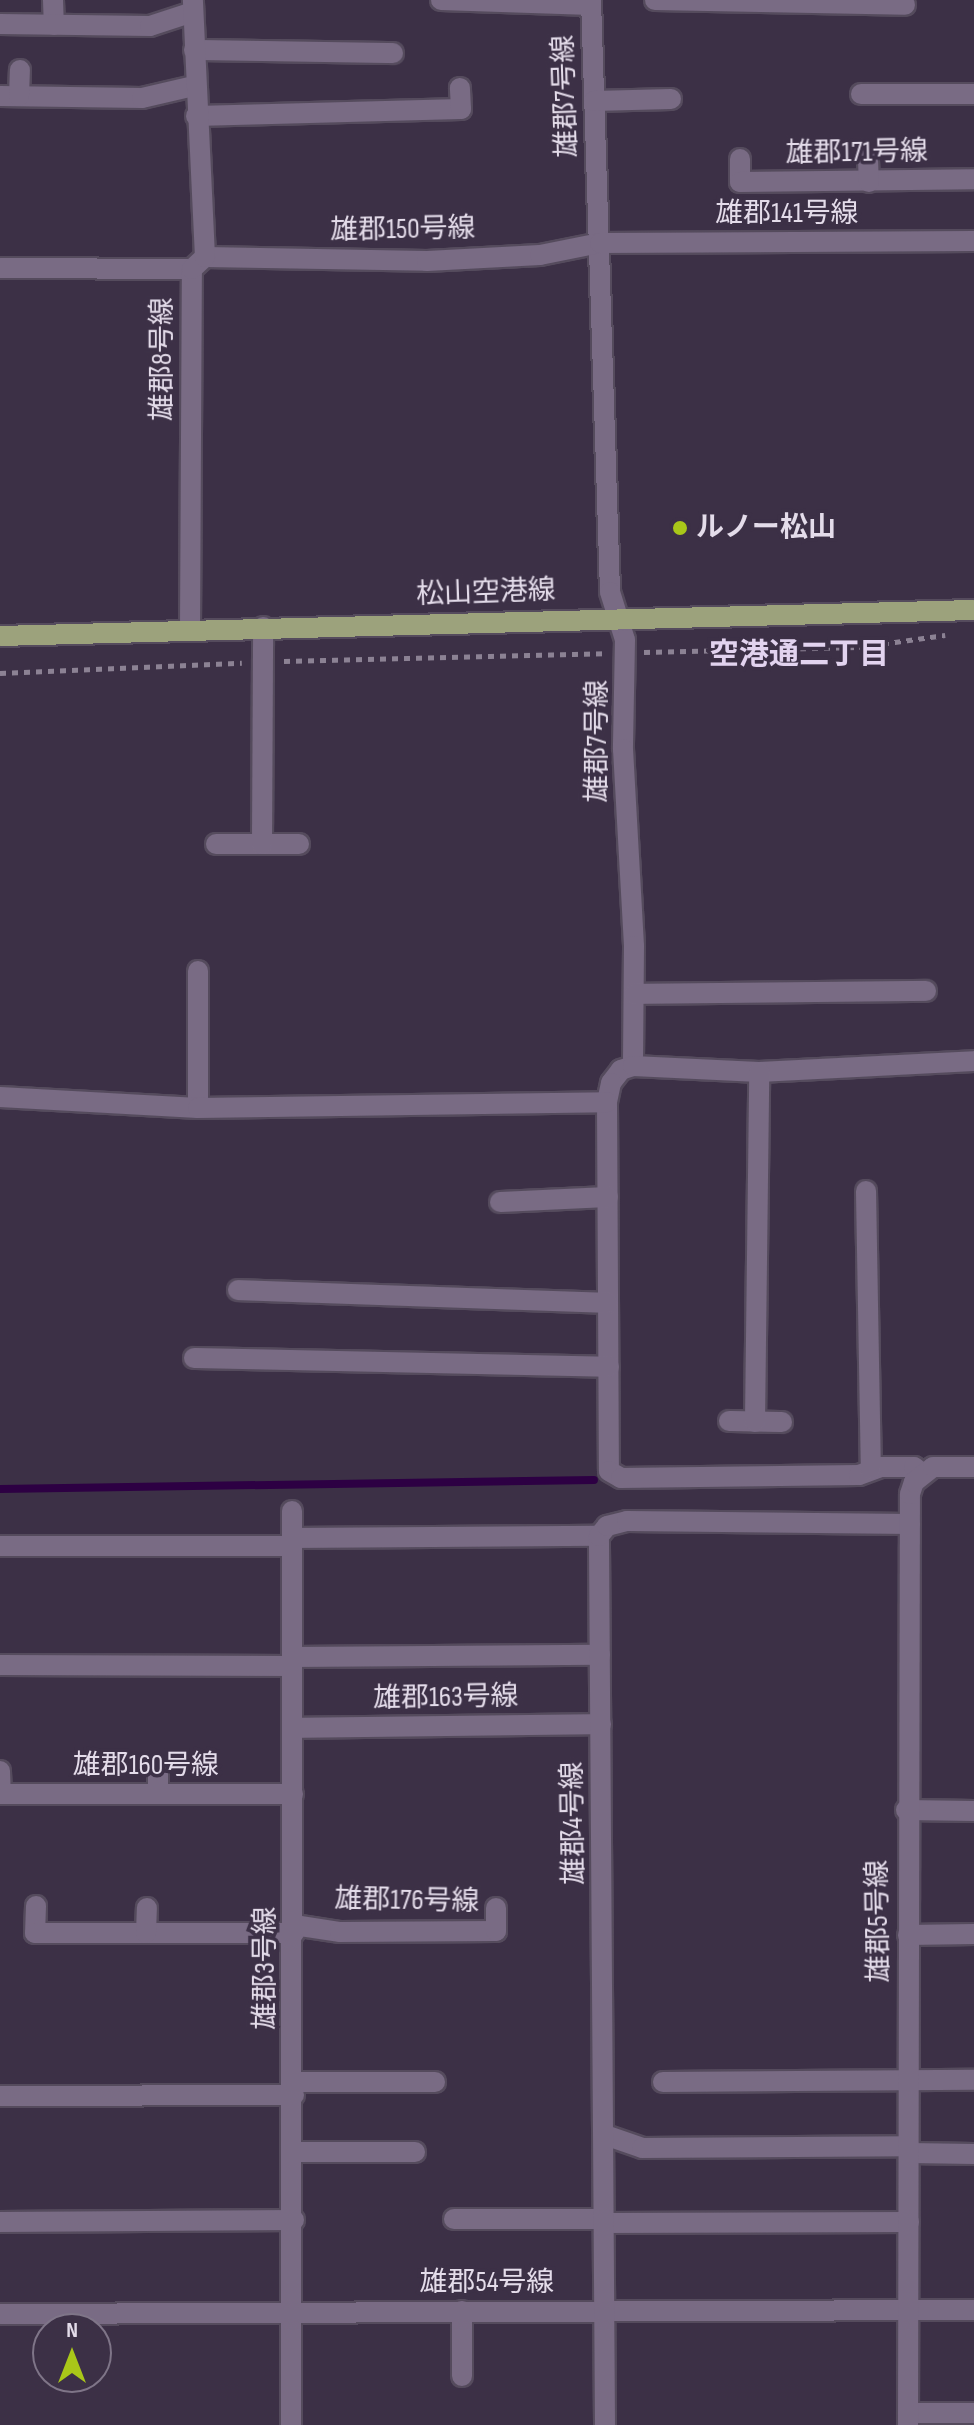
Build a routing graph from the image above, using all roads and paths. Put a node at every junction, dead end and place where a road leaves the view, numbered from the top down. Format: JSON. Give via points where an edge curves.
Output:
{"nodes":[{"id":1,"x":53,"y":0,"type":"edge"},
{"id":2,"x":441,"y":0,"type":"edge"},
{"id":3,"x":449,"y":0,"type":"edge"},
{"id":4,"x":655,"y":0,"type":"edge"},
{"id":5,"x":591,"y":2,"type":"edge"},
{"id":6,"x":905,"y":5,"type":"dead end"},
{"id":7,"x":193,"y":6,"type":"edge"},
{"id":8,"x":0,"y":24,"type":"edge"},
{"id":9,"x":54,"y":25,"type":"junction"},
{"id":10,"x":194,"y":50,"type":"junction"},
{"id":11,"x":393,"y":53,"type":"dead end"},
{"id":12,"x":20,"y":70,"type":"dead end"},
{"id":13,"x":194,"y":86,"type":"junction"},
{"id":14,"x":460,"y":88,"type":"dead end"},
{"id":15,"x":861,"y":94,"type":"dead end"},
{"id":16,"x":974,"y":94,"type":"edge"},
{"id":17,"x":10,"y":96,"type":"edge"},
{"id":18,"x":671,"y":99,"type":"dead end"},
{"id":19,"x":594,"y":101,"type":"junction"},
{"id":20,"x":196,"y":116,"type":"junction"},
{"id":21,"x":740,"y":159,"type":"dead end"},
{"id":22,"x":868,"y":159,"type":"dead end"},
{"id":23,"x":974,"y":179,"type":"edge"},
{"id":24,"x":869,"y":182,"type":"junction"},
{"id":25,"x":974,"y":241,"type":"edge"},
{"id":26,"x":600,"y":243,"type":"junction"},
{"id":27,"x":198,"y":263,"type":"junction"},
{"id":28,"x":0,"y":268,"type":"edge"},
{"id":29,"x":974,"y":610,"type":"edge"},
{"id":30,"x":617,"y":618,"type":"junction"},
{"id":31,"x":263,"y":627,"type":"junction"},
{"id":32,"x":190,"y":629,"type":"junction"},
{"id":33,"x":960,"y":633,"type":"dead end"},
{"id":34,"x":0,"y":636,"type":"edge"},
{"id":35,"x":626,"y":653,"type":"junction"},
{"id":36,"x":263,"y":662,"type":"junction"},
{"id":37,"x":0,"y":673,"type":"edge"},
{"id":38,"x":216,"y":844,"type":"dead end"},
{"id":39,"x":262,"y":844,"type":"junction"},
{"id":40,"x":299,"y":844,"type":"dead end"},
{"id":41,"x":198,"y":971,"type":"dead end"},
{"id":42,"x":926,"y":991,"type":"dead end"},
{"id":43,"x":634,"y":994,"type":"junction"},
{"id":44,"x":974,"y":1061,"type":"edge"},
{"id":45,"x":633,"y":1066,"type":"junction"},
{"id":46,"x":759,"y":1072,"type":"junction"},
{"id":47,"x":0,"y":1097,"type":"edge"},
{"id":48,"x":607,"y":1102,"type":"junction"},
{"id":49,"x":198,"y":1108,"type":"junction"},
{"id":50,"x":866,"y":1191,"type":"dead end"},
{"id":51,"x":608,"y":1197,"type":"junction"},
{"id":52,"x":500,"y":1202,"type":"dead end"},
{"id":53,"x":249,"y":1283,"type":"dead end"},
{"id":54,"x":608,"y":1303,"type":"junction"},
{"id":55,"x":194,"y":1358,"type":"dead end"},
{"id":56,"x":609,"y":1367,"type":"junction"},
{"id":57,"x":729,"y":1421,"type":"dead end"},
{"id":58,"x":755,"y":1422,"type":"junction"},
{"id":59,"x":782,"y":1422,"type":"dead end"},
{"id":60,"x":974,"y":1467,"type":"edge"},
{"id":61,"x":871,"y":1469,"type":"junction"},
{"id":62,"x":922,"y":1473,"type":"junction"},
{"id":63,"x":292,"y":1511,"type":"dead end"},
{"id":64,"x":910,"y":1524,"type":"junction"},
{"id":65,"x":599,"y":1536,"type":"junction"},
{"id":66,"x":292,"y":1542,"type":"junction"},
{"id":67,"x":0,"y":1546,"type":"edge"},
{"id":68,"x":600,"y":1655,"type":"junction"},
{"id":69,"x":292,"y":1662,"type":"junction"},
{"id":70,"x":0,"y":1665,"type":"edge"},
{"id":71,"x":601,"y":1724,"type":"junction"},
{"id":72,"x":293,"y":1728,"type":"junction"},
{"id":73,"x":0,"y":1771,"type":"edge"},
{"id":74,"x":158,"y":1771,"type":"dead end"},
{"id":75,"x":0,"y":1794,"type":"edge"},
{"id":76,"x":158,"y":1794,"type":"junction"},
{"id":77,"x":293,"y":1794,"type":"junction"},
{"id":78,"x":906,"y":1810,"type":"junction"},
{"id":79,"x":974,"y":1811,"type":"edge"},
{"id":80,"x":36,"y":1906,"type":"dead end"},
{"id":81,"x":147,"y":1908,"type":"dead end"},
{"id":82,"x":496,"y":1908,"type":"dead end"},
{"id":83,"x":294,"y":1929,"type":"junction"},
{"id":84,"x":146,"y":1933,"type":"junction"},
{"id":85,"x":974,"y":1934,"type":"edge"},
{"id":86,"x":908,"y":1935,"type":"junction"},
{"id":87,"x":910,"y":2079,"type":"junction"},
{"id":88,"x":974,"y":2080,"type":"edge"},
{"id":89,"x":435,"y":2082,"type":"dead end"},
{"id":90,"x":663,"y":2082,"type":"dead end"},
{"id":91,"x":294,"y":2089,"type":"junction"},
{"id":92,"x":0,"y":2096,"type":"edge"},
{"id":93,"x":605,"y":2135,"type":"junction"},
{"id":94,"x":909,"y":2150,"type":"junction"},
{"id":95,"x":294,"y":2152,"type":"junction"},
{"id":96,"x":415,"y":2152,"type":"dead end"},
{"id":97,"x":974,"y":2154,"type":"edge"},
{"id":98,"x":454,"y":2219,"type":"dead end"},
{"id":99,"x":294,"y":2220,"type":"junction"},
{"id":100,"x":605,"y":2221,"type":"junction"},
{"id":101,"x":0,"y":2222,"type":"edge"},
{"id":102,"x":909,"y":2222,"type":"junction"},
{"id":103,"x":910,"y":2309,"type":"junction"},
{"id":104,"x":605,"y":2310,"type":"junction"},
{"id":105,"x":974,"y":2310,"type":"edge"},
{"id":106,"x":290,"y":2311,"type":"junction"},
{"id":107,"x":462,"y":2311,"type":"junction"},
{"id":108,"x":0,"y":2314,"type":"edge"},
{"id":109,"x":462,"y":2376,"type":"dead end"},
{"id":110,"x":974,"y":2413,"type":"edge"},
{"id":111,"x":908,"y":2419,"type":"edge"},
{"id":112,"x":291,"y":2425,"type":"edge"},
{"id":113,"x":605,"y":2425,"type":"edge"}],
"edges":[{"from":1,"to":9,"type":"street"},
{"from":2,"to":3,"type":"street"},
{"from":3,"to":5,"type":"street"},
{"from":4,"to":6,"type":"street"},
{"from":5,"to":19,"type":"street","name":"雄郡7号線"},
{"from":7,"to":9,"type":"street","via":[[150,26]]},
{"from":7,"to":10,"type":"street","name":"雄郡8号線"},
{"from":8,"to":9,"type":"street"},
{"from":10,"to":11,"type":"street"},
{"from":10,"to":13,"type":"street","name":"雄郡8号線"},
{"from":12,"to":17,"type":"street"},
{"from":13,"to":17,"type":"street","via":[[142,98]]},
{"from":13,"to":20,"type":"street","name":"雄郡8号線"},
{"from":14,"to":20,"type":"street","via":[[461,109]]},
{"from":15,"to":16,"type":"street"},
{"from":18,"to":19,"type":"street"},
{"from":19,"to":26,"type":"street","name":"雄郡7号線"},
{"from":20,"to":27,"type":"street","name":"雄郡8号線"},
{"from":21,"to":24,"type":"street","name":"雄郡171号線","via":[[740,182]]},
{"from":22,"to":24,"type":"street"},
{"from":23,"to":24,"type":"street","name":"雄郡171号線"},
{"from":25,"to":26,"type":"street","name":"雄郡141号線"},
{"from":26,"to":27,"type":"street","name":"雄郡150号線","via":[[540,255],[427,261]]},
{"from":26,"to":30,"type":"street","name":"雄郡7号線","via":[[610,592]]},
{"from":27,"to":28,"type":"street","name":"雄郡150号線"},
{"from":27,"to":32,"type":"street","name":"雄郡8号線"},
{"from":29,"to":30,"type":"main road","name":"松山空港線"},
{"from":30,"to":31,"type":"main road","name":"松山空港線"},
{"from":30,"to":35,"type":"street","name":"雄郡7号線"},
{"from":31,"to":32,"type":"main road","name":"松山空港線"},
{"from":31,"to":36,"type":"street"},
{"from":32,"to":34,"type":"main road","name":"松山空港線"},
{"from":33,"to":35,"type":"path","via":[[859,647]]},
{"from":35,"to":36,"type":"path"},
{"from":35,"to":43,"type":"street","name":"雄郡7号線","via":[[623,749]]},
{"from":36,"to":37,"type":"path"},
{"from":36,"to":39,"type":"street"},
{"from":38,"to":39,"type":"street"},
{"from":39,"to":40,"type":"street"},
{"from":41,"to":49,"type":"street"},
{"from":42,"to":43,"type":"street"},
{"from":43,"to":45,"type":"street","name":"雄郡7号線"},
{"from":44,"to":46,"type":"street"},
{"from":45,"to":46,"type":"street"},
{"from":45,"to":48,"type":"street","via":[[621,1070],[611,1083]]},
{"from":46,"to":58,"type":"street"},
{"from":47,"to":49,"type":"street"},
{"from":48,"to":49,"type":"street"},
{"from":48,"to":51,"type":"street"},
{"from":50,"to":61,"type":"street"},
{"from":51,"to":52,"type":"street"},
{"from":51,"to":54,"type":"street"},
{"from":53,"to":54,"type":"street"},
{"from":54,"to":56,"type":"street"},
{"from":55,"to":56,"type":"street"},
{"from":56,"to":61,"type":"street","via":[[609,1471],[621,1478],[859,1475]]},
{"from":57,"to":58,"type":"street"},
{"from":58,"to":59,"type":"street"},
{"from":60,"to":62,"type":"street","via":[[933,1467]]},
{"from":61,"to":62,"type":"street","via":[[914,1467]]},
{"from":62,"to":64,"type":"street","name":"雄郡5号線","via":[[910,1494]]},
{"from":63,"to":66,"type":"street","name":"雄郡3号線"},
{"from":64,"to":65,"type":"street","via":[[627,1521],[607,1526]]},
{"from":64,"to":78,"type":"street","name":"雄郡5号線"},
{"from":65,"to":66,"type":"street"},
{"from":65,"to":68,"type":"street","name":"雄郡4号線"},
{"from":66,"to":67,"type":"street"},
{"from":66,"to":69,"type":"street","name":"雄郡3号線"},
{"from":68,"to":69,"type":"street"},
{"from":68,"to":71,"type":"street","name":"雄郡4号線"},
{"from":69,"to":70,"type":"street"},
{"from":69,"to":72,"type":"street","name":"雄郡3号線"},
{"from":71,"to":72,"type":"street","name":"雄郡163号線"},
{"from":71,"to":93,"type":"street","name":"雄郡4号線"},
{"from":72,"to":77,"type":"street","name":"雄郡3号線"},
{"from":73,"to":75,"type":"street"},
{"from":74,"to":76,"type":"street"},
{"from":75,"to":76,"type":"street","name":"雄郡160号線"},
{"from":76,"to":77,"type":"street","name":"雄郡160号線"},
{"from":77,"to":83,"type":"street","name":"雄郡3号線"},
{"from":78,"to":79,"type":"street"},
{"from":78,"to":86,"type":"street","name":"雄郡5号線"},
{"from":80,"to":84,"type":"street","via":[[35,1933]]},
{"from":81,"to":84,"type":"street"},
{"from":82,"to":83,"type":"street","name":"雄郡176号線","via":[[496,1931]]},
{"from":83,"to":84,"type":"street"},
{"from":83,"to":91,"type":"street","name":"雄郡3号線"},
{"from":85,"to":86,"type":"street"},
{"from":86,"to":87,"type":"street","name":"雄郡5号線"},
{"from":87,"to":88,"type":"street"},
{"from":87,"to":90,"type":"street"},
{"from":87,"to":94,"type":"street","name":"雄郡5号線"},
{"from":89,"to":91,"type":"street"},
{"from":91,"to":92,"type":"street"},
{"from":91,"to":95,"type":"street","name":"雄郡3号線"},
{"from":93,"to":94,"type":"street","via":[[642,2148]]},
{"from":93,"to":100,"type":"street","name":"雄郡4号線"},
{"from":94,"to":97,"type":"street"},
{"from":94,"to":102,"type":"street","name":"雄郡5号線"},
{"from":95,"to":96,"type":"street"},
{"from":95,"to":99,"type":"street","name":"雄郡3号線"},
{"from":98,"to":100,"type":"street"},
{"from":99,"to":101,"type":"street"},
{"from":99,"to":106,"type":"street","name":"雄郡3号線"},
{"from":100,"to":102,"type":"street"},
{"from":100,"to":104,"type":"street","name":"雄郡4号線"},
{"from":102,"to":103,"type":"street","name":"雄郡5号線"},
{"from":103,"to":104,"type":"street","name":"雄郡54号線"},
{"from":103,"to":105,"type":"street","name":"雄郡54号線"},
{"from":103,"to":111,"type":"street","name":"雄郡5号線"},
{"from":104,"to":107,"type":"street","name":"雄郡54号線"},
{"from":104,"to":113,"type":"street","name":"雄郡4号線"},
{"from":106,"to":107,"type":"street","name":"雄郡54号線"},
{"from":106,"to":108,"type":"street","name":"雄郡54号線"},
{"from":106,"to":112,"type":"street","name":"雄郡3号線"},
{"from":107,"to":109,"type":"street"},
{"from":110,"to":111,"type":"street"}]}
